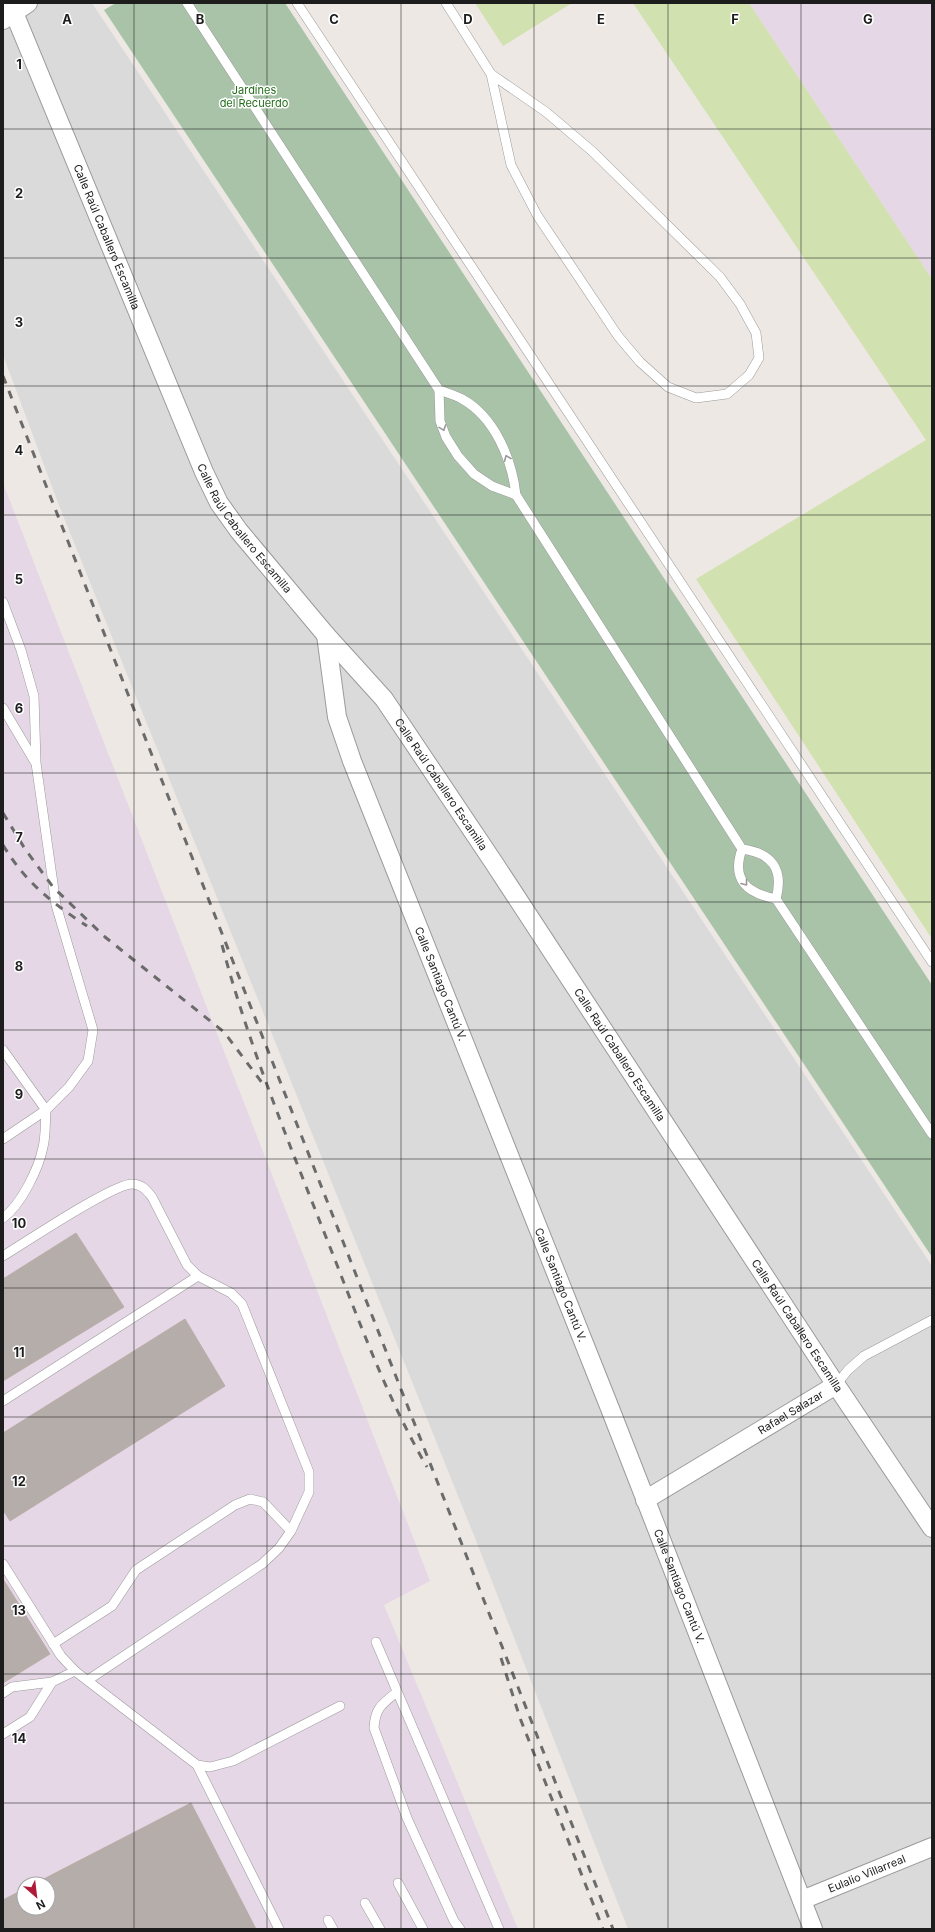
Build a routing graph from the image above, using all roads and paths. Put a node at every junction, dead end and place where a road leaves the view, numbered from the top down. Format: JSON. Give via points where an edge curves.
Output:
{"nodes":[{"id":1,"x":187,"y":3,"type":"edge"},
{"id":2,"x":297,"y":3,"type":"edge"},
{"id":3,"x":446,"y":3,"type":"edge"},
{"id":4,"x":14,"y":9,"type":"edge"},
{"id":5,"x":491,"y":74,"type":"junction"},
{"id":6,"x":439,"y":390,"type":"junction"},
{"id":7,"x":516,"y":495,"type":"junction"},
{"id":8,"x":3,"y":602,"type":"edge"},
{"id":9,"x":326,"y":635,"type":"junction"},
{"id":10,"x":3,"y":708,"type":"edge"},
{"id":11,"x":36,"y":763,"type":"junction"},
{"id":12,"x":742,"y":849,"type":"junction"},
{"id":13,"x":776,"y":899,"type":"junction"},
{"id":14,"x":932,"y":962,"type":"edge"},
{"id":15,"x":3,"y":1050,"type":"edge"},
{"id":16,"x":46,"y":1110,"type":"junction"},
{"id":17,"x":932,"y":1134,"type":"edge"},
{"id":18,"x":3,"y":1139,"type":"edge"},
{"id":19,"x":3,"y":1218,"type":"edge"},
{"id":20,"x":3,"y":1256,"type":"edge"},
{"id":21,"x":198,"y":1276,"type":"junction"},
{"id":22,"x":932,"y":1320,"type":"edge"},
{"id":23,"x":836,"y":1385,"type":"junction"},
{"id":24,"x":3,"y":1401,"type":"edge"},
{"id":25,"x":645,"y":1500,"type":"junction"},
{"id":26,"x":932,"y":1528,"type":"edge"},
{"id":27,"x":291,"y":1531,"type":"junction"},
{"id":28,"x":3,"y":1564,"type":"edge"},
{"id":29,"x":376,"y":1642,"type":"dead end"},
{"id":30,"x":53,"y":1644,"type":"junction"},
{"id":31,"x":75,"y":1671,"type":"junction"},
{"id":32,"x":88,"y":1680,"type":"junction"},
{"id":33,"x":52,"y":1682,"type":"junction"},
{"id":34,"x":397,"y":1692,"type":"junction"},
{"id":35,"x":3,"y":1693,"type":"edge"},
{"id":36,"x":340,"y":1706,"type":"dead end"},
{"id":37,"x":3,"y":1734,"type":"edge"},
{"id":38,"x":196,"y":1765,"type":"junction"},
{"id":39,"x":932,"y":1847,"type":"edge"},
{"id":40,"x":398,"y":1883,"type":"dead end"},
{"id":41,"x":802,"y":1900,"type":"junction"},
{"id":42,"x":365,"y":1903,"type":"dead end"},
{"id":43,"x":328,"y":1920,"type":"dead end"},
{"id":44,"x":279,"y":1929,"type":"edge"},
{"id":45,"x":333,"y":1929,"type":"edge"},
{"id":46,"x":380,"y":1929,"type":"edge"},
{"id":47,"x":423,"y":1929,"type":"edge"},
{"id":48,"x":460,"y":1929,"type":"edge"},
{"id":49,"x":499,"y":1929,"type":"edge"},
{"id":50,"x":813,"y":1929,"type":"edge"}],
"edges":[{"from":1,"to":6,"type":"lane"},
{"from":2,"to":14,"type":"lane"},
{"from":3,"to":5,"type":"lane"},
{"from":4,"to":9,"type":"street","name":"Calle Raúl Caballero Escamilla","via":[[207,478],[219,502],[239,531]]},
{"from":5,"to":5,"type":"lane","via":[[511,165],[537,215],[618,336],[640,362],[668,387],[696,398],[727,394],[749,375],[759,358],[756,333],[736,298],[720,277],[592,151],[546,112]]},
{"from":7,"to":6,"type":"lane","one_way":true,"via":[[514,475],[508,456],[482,414],[463,399]]},
{"from":6,"to":7,"type":"lane","one_way":true,"via":[[440,421],[458,456],[474,474],[492,486]]},
{"from":7,"to":12,"type":"lane"},
{"from":8,"to":11,"type":"lane","via":[[21,650],[34,696]]},
{"from":9,"to":23,"type":"street","name":"Calle Raúl Caballero Escamilla","via":[[384,699]]},
{"from":9,"to":25,"type":"street","name":"Calle Santiago Cantú V.","via":[[337,717],[352,761]]},
{"from":10,"to":11,"type":"lane"},
{"from":11,"to":16,"type":"lane","via":[[56,905],[92,1030],[88,1061],[69,1087]]},
{"from":12,"to":13,"type":"lane","via":[[762,854],[772,862],[778,872],[780,885]]},
{"from":12,"to":13,"type":"lane","one_way":true,"via":[[738,860],[738,872],[743,883],[754,893]]},
{"from":13,"to":17,"type":"lane"},
{"from":15,"to":16,"type":"lane"},
{"from":16,"to":18,"type":"lane"},
{"from":16,"to":19,"type":"lane","via":[[43,1147],[34,1174],[21,1198]]},
{"from":20,"to":21,"type":"lane","via":[[80,1209],[116,1189],[131,1184],[144,1187],[152,1197],[178,1251]]},
{"from":21,"to":24,"type":"lane"},
{"from":21,"to":27,"type":"lane","via":[[231,1293],[242,1304],[309,1472],[308,1492]]},
{"from":22,"to":23,"type":"lane","name":"Rafael Salazar","via":[[864,1356]]},
{"from":23,"to":25,"type":"street","name":"Rafael Salazar"},
{"from":23,"to":26,"type":"street","name":"Calle Raúl Caballero Escamilla"},
{"from":25,"to":41,"type":"street","name":"Calle Santiago Cantú V."},
{"from":27,"to":30,"type":"lane","via":[[263,1502],[250,1499],[235,1505],[136,1570],[112,1606]]},
{"from":27,"to":32,"type":"lane","via":[[279,1548],[262,1564]]},
{"from":28,"to":30,"type":"lane"},
{"from":29,"to":34,"type":"lane"},
{"from":30,"to":31,"type":"lane"},
{"from":31,"to":32,"type":"lane"},
{"from":31,"to":33,"type":"lane"},
{"from":32,"to":38,"type":"lane"},
{"from":33,"to":35,"type":"lane","via":[[12,1687]]},
{"from":33,"to":37,"type":"lane","via":[[30,1718]]},
{"from":34,"to":48,"type":"lane","via":[[382,1704],[375,1715],[374,1728],[407,1818]]},
{"from":34,"to":49,"type":"lane"},
{"from":36,"to":38,"type":"lane","via":[[233,1761],[210,1767]]},
{"from":38,"to":44,"type":"lane"},
{"from":39,"to":41,"type":"street","name":"Eulalio Villarreal"},
{"from":40,"to":47,"type":"lane"},
{"from":41,"to":50,"type":"street","name":"Calle Santiago Cantú V."},
{"from":42,"to":46,"type":"lane"},
{"from":43,"to":45,"type":"lane"}]}
